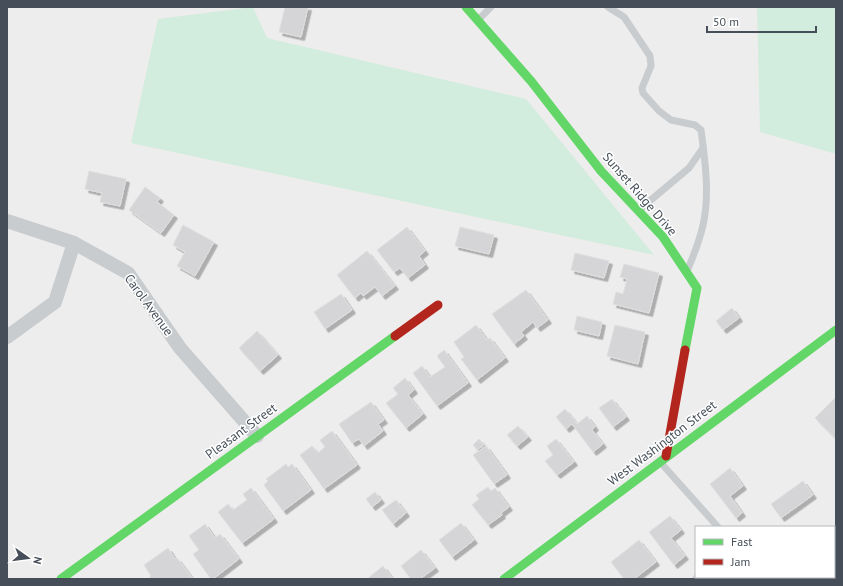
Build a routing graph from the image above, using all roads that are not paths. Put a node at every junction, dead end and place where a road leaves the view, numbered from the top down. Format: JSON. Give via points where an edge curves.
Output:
{"nodes":[{"id":1,"x":466,"y":7,"type":"edge"},
{"id":2,"x":491,"y":7,"type":"edge"},
{"id":3,"x":608,"y":7,"type":"edge"},
{"id":4,"x":478,"y":20,"type":"junction"},
{"id":5,"x":704,"y":148,"type":"junction"},
{"id":6,"x":638,"y":211,"type":"junction"},
{"id":7,"x":7,"y":221,"type":"edge"},
{"id":8,"x":74,"y":243,"type":"junction"},
{"id":9,"x":686,"y":272,"type":"junction"},
{"id":10,"x":438,"y":305,"type":"dead end"},
{"id":11,"x":836,"y":330,"type":"edge"},
{"id":12,"x":7,"y":337,"type":"edge"},
{"id":13,"x":257,"y":436,"type":"junction"},
{"id":14,"x":663,"y":458,"type":"junction"},
{"id":15,"x":717,"y":526,"type":"edge"},
{"id":16,"x":512,"y":577,"type":"edge"},
{"id":17,"x":61,"y":579,"type":"edge"}],
"edges":[{"from":1,"to":4,"type":"street","name":"Sunset Ridge Drive"},
{"from":2,"to":4,"type":"lane"},
{"from":3,"to":5,"type":"lane","via":[[624,17],[650,56],[651,66],[642,88],[643,93],[671,120],[695,125],[701,130]]},
{"from":4,"to":6,"type":"street","name":"Sunset Ridge Drive","via":[[531,81],[601,171]]},
{"from":5,"to":6,"type":"lane","via":[[689,168]]},
{"from":5,"to":9,"type":"lane","via":[[703,224]]},
{"from":6,"to":9,"type":"street","name":"Sunset Ridge Drive","via":[[663,237]]},
{"from":7,"to":8,"type":"street","name":"Carol Avenue"},
{"from":8,"to":12,"type":"street","via":[[55,302]]},
{"from":8,"to":13,"type":"street","name":"Carol Avenue","via":[[128,273],[180,348]]},
{"from":9,"to":14,"type":"street","name":"Sunset Ridge Drive","via":[[696,288]]},
{"from":10,"to":13,"type":"street","name":"Pleasant Street"},
{"from":11,"to":14,"type":"street","name":"West Washington Street"},
{"from":13,"to":17,"type":"street","name":"Pleasant Street"},
{"from":14,"to":15,"type":"lane"},
{"from":14,"to":16,"type":"street","name":"West Washington Street"}]}
